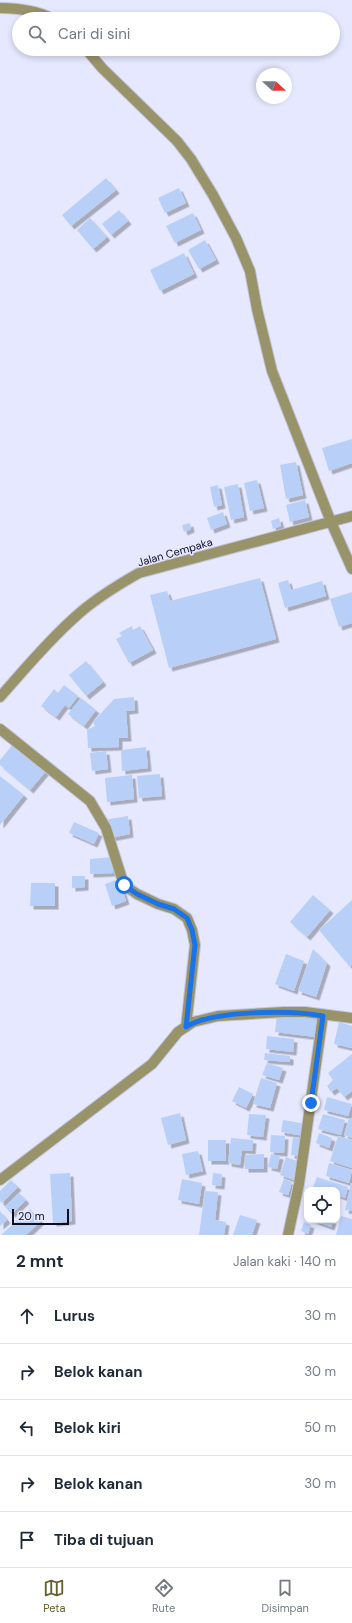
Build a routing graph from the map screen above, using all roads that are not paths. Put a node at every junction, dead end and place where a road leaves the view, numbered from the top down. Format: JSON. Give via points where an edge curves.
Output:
{"nodes":[{"id":1,"x":0,"y":8,"type":"edge"},
{"id":2,"x":39,"y":12,"type":"edge"},
{"id":3,"x":92,"y":56,"type":"edge"},
{"id":4,"x":352,"y":516,"type":"edge"},
{"id":5,"x":331,"y":522,"type":"junction"},
{"id":6,"x":352,"y":569,"type":"edge"},
{"id":7,"x":0,"y":697,"type":"edge"},
{"id":8,"x":0,"y":729,"type":"edge"},
{"id":9,"x":323,"y":1016,"type":"junction"},
{"id":10,"x":352,"y":1018,"type":"edge"},
{"id":11,"x":186,"y":1027,"type":"junction"},
{"id":12,"x":0,"y":1180,"type":"edge"},
{"id":13,"x":288,"y":1235,"type":"edge"}],
"edges":[{"from":1,"to":2,"type":"street"},
{"from":3,"to":5,"type":"street","via":[[177,141],[213,195],[236,238],[250,271],[272,371]]},
{"from":4,"to":5,"type":"street","name":"Jalan Cempaka"},
{"from":5,"to":6,"type":"street"},
{"from":5,"to":7,"type":"street","name":"Jalan Cempaka","via":[[139,573],[113,588],[74,618],[43,648]]},
{"from":8,"to":11,"type":"street","via":[[90,801],[106,828],[124,885],[187,918],[195,945]]},
{"from":9,"to":10,"type":"street"},
{"from":9,"to":11,"type":"street","via":[[305,1012],[284,1012],[218,1016],[193,1022]]},
{"from":9,"to":13,"type":"street","via":[[308,1129]]},
{"from":11,"to":12,"type":"street","via":[[178,1032],[152,1064]]}]}
